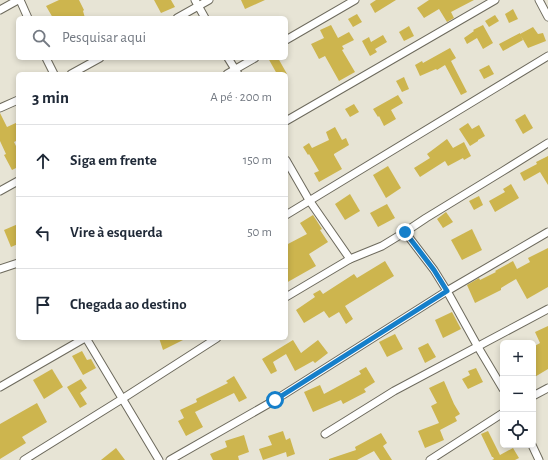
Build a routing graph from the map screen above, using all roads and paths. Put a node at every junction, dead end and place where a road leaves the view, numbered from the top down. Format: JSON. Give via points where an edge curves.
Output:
{"nodes":[{"id":1,"x":19,"y":0,"type":"edge"},
{"id":2,"x":209,"y":0,"type":"edge"},
{"id":3,"x":355,"y":0,"type":"edge"},
{"id":4,"x":495,"y":0,"type":"edge"},
{"id":5,"x":539,"y":0,"type":"edge"},
{"id":6,"x":197,"y":3,"type":"edge"},
{"id":7,"x":0,"y":10,"type":"edge"},
{"id":8,"x":27,"y":16,"type":"edge"},
{"id":9,"x":180,"y":16,"type":"edge"},
{"id":10,"x":204,"y":16,"type":"edge"},
{"id":11,"x":548,"y":18,"type":"edge"},
{"id":12,"x":288,"y":39,"type":"edge"},
{"id":13,"x":548,"y":56,"type":"edge"},
{"id":14,"x":47,"y":60,"type":"edge"},
{"id":15,"x":96,"y":60,"type":"edge"},
{"id":16,"x":229,"y":60,"type":"edge"},
{"id":17,"x":252,"y":60,"type":"edge"},
{"id":18,"x":53,"y":72,"type":"edge"},
{"id":19,"x":75,"y":72,"type":"edge"},
{"id":20,"x":236,"y":72,"type":"edge"},
{"id":21,"x":16,"y":101,"type":"edge"},
{"id":22,"x":0,"y":108,"type":"edge"},
{"id":23,"x":288,"y":120,"type":"edge"},
{"id":24,"x":548,"y":142,"type":"edge"},
{"id":25,"x":288,"y":163,"type":"edge"},
{"id":26,"x":16,"y":182,"type":"edge"},
{"id":27,"x":0,"y":191,"type":"edge"},
{"id":28,"x":309,"y":200,"type":"junction"},
{"id":29,"x":288,"y":214,"type":"edge"},
{"id":30,"x":405,"y":232,"type":"junction"},
{"id":31,"x":548,"y":232,"type":"edge"},
{"id":32,"x":350,"y":259,"type":"junction"},
{"id":33,"x":16,"y":264,"type":"edge"},
{"id":34,"x":0,"y":269,"type":"edge"},
{"id":35,"x":447,"y":291,"type":"junction"},
{"id":36,"x":288,"y":296,"type":"edge"},
{"id":37,"x":548,"y":309,"type":"edge"},
{"id":38,"x":82,"y":340,"type":"edge"},
{"id":39,"x":86,"y":340,"type":"edge"},
{"id":40,"x":214,"y":340,"type":"edge"},
{"id":41,"x":478,"y":347,"type":"junction"},
{"id":42,"x":500,"y":384,"type":"edge"},
{"id":43,"x":0,"y":387,"type":"edge"},
{"id":44,"x":548,"y":388,"type":"edge"},
{"id":45,"x":536,"y":394,"type":"edge"},
{"id":46,"x":122,"y":399,"type":"junction"},
{"id":47,"x":500,"y":415,"type":"edge"},
{"id":48,"x":325,"y":434,"type":"dead end"},
{"id":49,"x":533,"y":448,"type":"edge"},
{"id":50,"x":24,"y":460,"type":"edge"},
{"id":51,"x":158,"y":460,"type":"edge"},
{"id":52,"x":170,"y":460,"type":"edge"},
{"id":53,"x":430,"y":460,"type":"edge"},
{"id":54,"x":539,"y":460,"type":"edge"}],
"edges":[{"from":1,"to":7,"type":"street"},
{"from":1,"to":8,"type":"street"},
{"from":2,"to":6,"type":"street"},
{"from":3,"to":12,"type":"street"},
{"from":4,"to":23,"type":"street"},
{"from":5,"to":11,"type":"street"},
{"from":6,"to":9,"type":"street"},
{"from":6,"to":10,"type":"street"},
{"from":13,"to":28,"type":"street"},
{"from":14,"to":18,"type":"street"},
{"from":15,"to":19,"type":"street"},
{"from":16,"to":20,"type":"street"},
{"from":17,"to":20,"type":"street"},
{"from":21,"to":22,"type":"street"},
{"from":24,"to":30,"type":"street"},
{"from":25,"to":28,"type":"street"},
{"from":26,"to":27,"type":"street"},
{"from":28,"to":29,"type":"street"},
{"from":28,"to":32,"type":"street"},
{"from":30,"to":32,"type":"street","via":[[382,246]]},
{"from":30,"to":35,"type":"street"},
{"from":31,"to":35,"type":"street"},
{"from":32,"to":36,"type":"street"},
{"from":33,"to":34,"type":"street"},
{"from":35,"to":41,"type":"street"},
{"from":35,"to":52,"type":"street","via":[[275,400]]},
{"from":37,"to":41,"type":"street"},
{"from":38,"to":43,"type":"street"},
{"from":39,"to":46,"type":"street"},
{"from":40,"to":46,"type":"street"},
{"from":41,"to":42,"type":"street"},
{"from":41,"to":48,"type":"street","via":[[394,391]]},
{"from":44,"to":45,"type":"street"},
{"from":46,"to":50,"type":"street"},
{"from":46,"to":51,"type":"street"},
{"from":47,"to":53,"type":"street"},
{"from":49,"to":54,"type":"street"}]}
